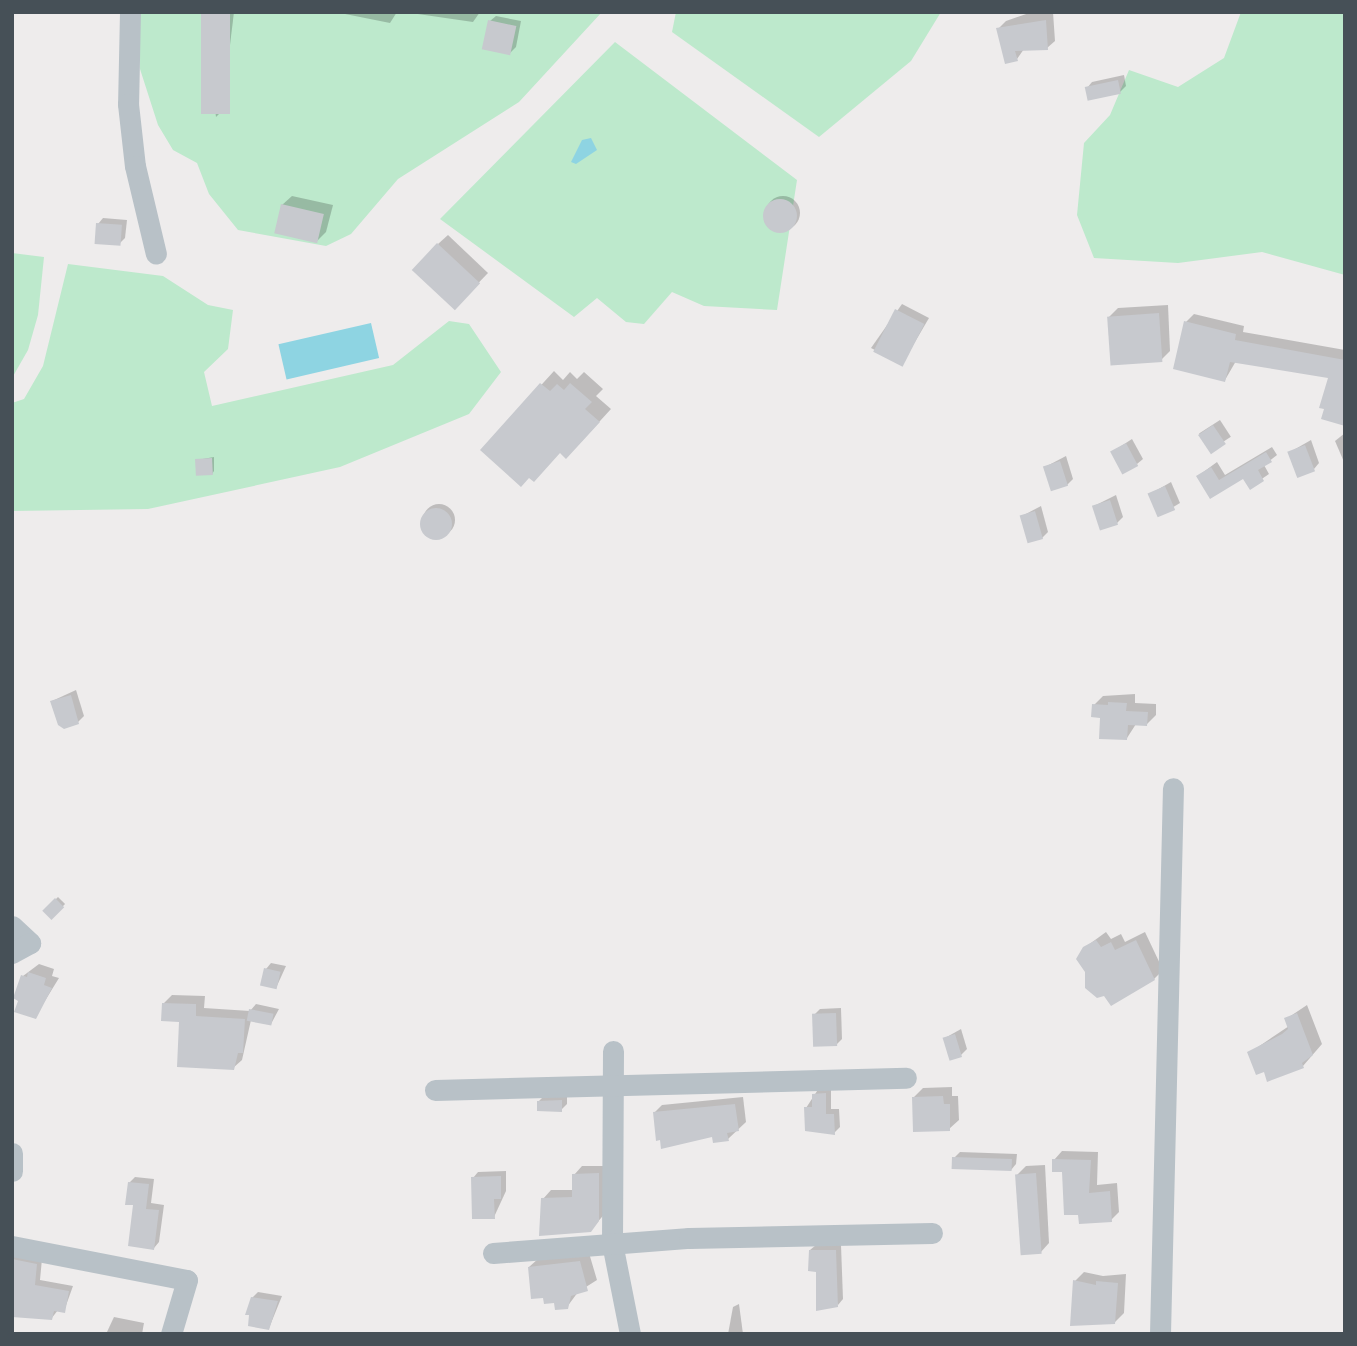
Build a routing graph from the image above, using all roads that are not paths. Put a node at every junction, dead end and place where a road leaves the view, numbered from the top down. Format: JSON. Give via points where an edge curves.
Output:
{"nodes":[{"id":1,"x":130,"y":12,"type":"edge"},
{"id":2,"x":156,"y":254,"type":"dead end"},
{"id":3,"x":1173,"y":788,"type":"dead end"},
{"id":4,"x":12,"y":926,"type":"edge"},
{"id":5,"x":12,"y":953,"type":"edge"},
{"id":6,"x":613,"y":1051,"type":"dead end"},
{"id":7,"x":906,"y":1078,"type":"dead end"},
{"id":8,"x":613,"y":1084,"type":"junction"},
{"id":9,"x":435,"y":1090,"type":"dead end"},
{"id":10,"x":12,"y":1153,"type":"edge"},
{"id":11,"x":12,"y":1171,"type":"edge"},
{"id":12,"x":932,"y":1233,"type":"dead end"},
{"id":13,"x":612,"y":1243,"type":"junction"},
{"id":14,"x":12,"y":1246,"type":"edge"},
{"id":15,"x":493,"y":1253,"type":"dead end"},
{"id":16,"x":171,"y":1334,"type":"edge"},
{"id":17,"x":630,"y":1334,"type":"edge"},
{"id":18,"x":1160,"y":1334,"type":"edge"}],
"edges":[{"from":1,"to":2,"type":"street","via":[[128,104],[135,166]]},
{"from":3,"to":18,"type":"street"},
{"from":4,"to":5,"type":"street","via":[[30,943]]},
{"from":6,"to":8,"type":"street"},
{"from":7,"to":8,"type":"street"},
{"from":8,"to":9,"type":"street"},
{"from":8,"to":13,"type":"street"},
{"from":10,"to":11,"type":"street"},
{"from":12,"to":13,"type":"street"},
{"from":13,"to":15,"type":"street"},
{"from":13,"to":17,"type":"street"},
{"from":14,"to":16,"type":"street","via":[[187,1280]]}]}
